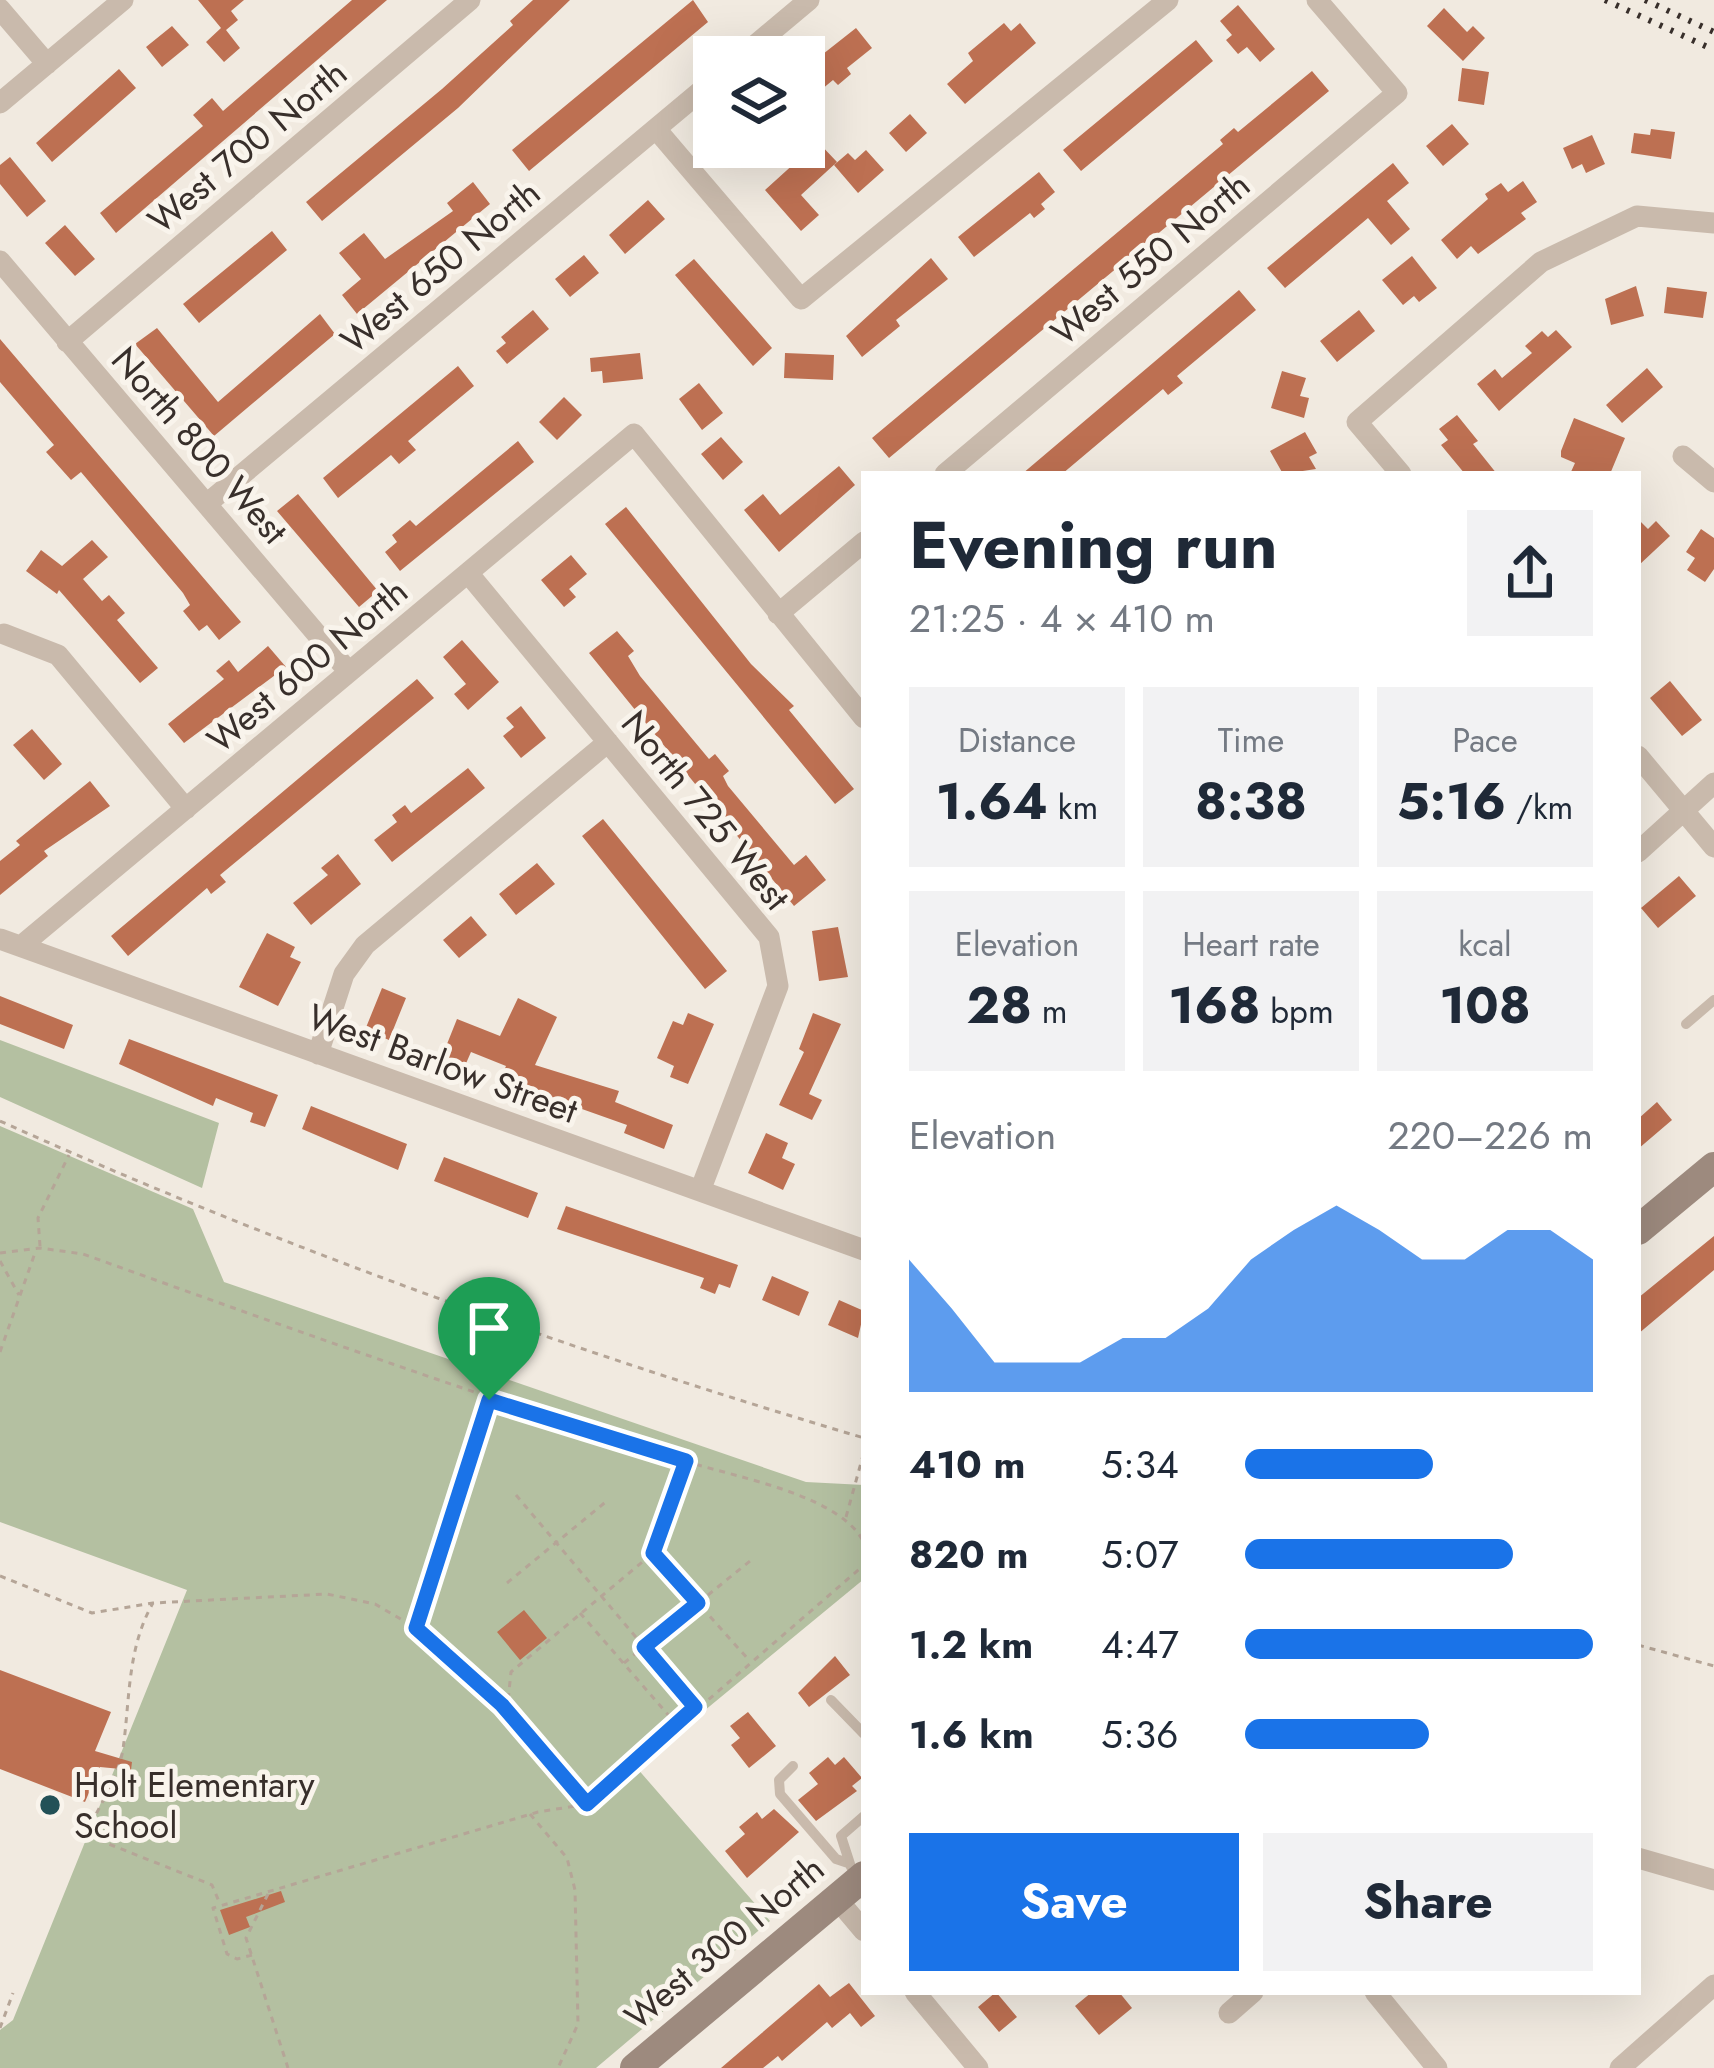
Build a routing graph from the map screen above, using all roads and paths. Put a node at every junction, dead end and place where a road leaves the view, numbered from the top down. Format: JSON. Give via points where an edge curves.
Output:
{"nodes":[{"id":1,"x":123,"y":0,"type":"edge"},
{"id":2,"x":470,"y":0,"type":"edge"},
{"id":3,"x":809,"y":0,"type":"edge"},
{"id":4,"x":1168,"y":0,"type":"edge"},
{"id":5,"x":1316,"y":0,"type":"edge"},
{"id":6,"x":0,"y":8,"type":"edge"},
{"id":7,"x":766,"y":36,"type":"edge"},
{"id":8,"x":47,"y":64,"type":"junction"},
{"id":9,"x":693,"y":97,"type":"edge"},
{"id":10,"x":0,"y":103,"type":"edge"},
{"id":11,"x":656,"y":128,"type":"junction"},
{"id":12,"x":1708,"y":221,"type":"edge"},
{"id":13,"x":0,"y":261,"type":"edge"},
{"id":14,"x":67,"y":342,"type":"junction"},
{"id":15,"x":1683,"y":456,"type":"dead end"},
{"id":16,"x":949,"y":471,"type":"edge"},
{"id":17,"x":1398,"y":471,"type":"edge"},
{"id":18,"x":1714,"y":482,"type":"edge"},
{"id":19,"x":209,"y":502,"type":"junction"},
{"id":20,"x":861,"y":545,"type":"edge"},
{"id":21,"x":468,"y":573,"type":"junction"},
{"id":22,"x":778,"y":614,"type":"junction"},
{"id":23,"x":4,"y":634,"type":"dead end"},
{"id":24,"x":349,"y":672,"type":"junction"},
{"id":25,"x":861,"y":714,"type":"edge"},
{"id":26,"x":608,"y":742,"type":"junction"},
{"id":27,"x":1641,"y":760,"type":"edge"},
{"id":28,"x":1714,"y":783,"type":"edge"},
{"id":29,"x":186,"y":809,"type":"junction"},
{"id":30,"x":1685,"y":813,"type":"junction"},
{"id":31,"x":1714,"y":847,"type":"edge"},
{"id":32,"x":1641,"y":850,"type":"edge"},
{"id":33,"x":10,"y":942,"type":"edge"},
{"id":34,"x":1714,"y":1000,"type":"edge"},
{"id":35,"x":1686,"y":1024,"type":"dead end"},
{"id":36,"x":318,"y":1054,"type":"junction"},
{"id":37,"x":0,"y":1121,"type":"edge"},
{"id":38,"x":70,"y":1153,"type":"junction"},
{"id":39,"x":1714,"y":1167,"type":"edge"},
{"id":40,"x":700,"y":1191,"type":"junction"},
{"id":41,"x":1641,"y":1228,"type":"edge"},
{"id":42,"x":861,"y":1249,"type":"edge"},
{"id":43,"x":37,"y":1251,"type":"junction"},
{"id":44,"x":0,"y":1253,"type":"edge"},
{"id":45,"x":0,"y":1261,"type":"edge"},
{"id":46,"x":20,"y":1297,"type":"junction"},
{"id":47,"x":509,"y":1327,"type":"junction"},
{"id":48,"x":0,"y":1352,"type":"edge"},
{"id":49,"x":489,"y":1400,"type":"junction"},
{"id":50,"x":861,"y":1437,"type":"edge"},
{"id":51,"x":686,"y":1461,"type":"junction"},
{"id":52,"x":861,"y":1463,"type":"edge"},
{"id":53,"x":516,"y":1495,"type":"dead end"},
{"id":54,"x":608,"y":1499,"type":"dead end"},
{"id":55,"x":846,"y":1519,"type":"junction"},
{"id":56,"x":861,"y":1539,"type":"edge"},
{"id":57,"x":556,"y":1543,"type":"junction"},
{"id":58,"x":653,"y":1553,"type":"junction"},
{"id":59,"x":750,"y":1562,"type":"dead end"},
{"id":60,"x":861,"y":1568,"type":"edge"},
{"id":61,"x":0,"y":1576,"type":"edge"},
{"id":62,"x":507,"y":1583,"type":"dead end"},
{"id":63,"x":601,"y":1595,"type":"junction"},
{"id":64,"x":153,"y":1603,"type":"junction"},
{"id":65,"x":698,"y":1603,"type":"junction"},
{"id":66,"x":579,"y":1612,"type":"junction"},
{"id":67,"x":416,"y":1628,"type":"junction"},
{"id":68,"x":1641,"y":1646,"type":"edge"},
{"id":69,"x":644,"y":1647,"type":"junction"},
{"id":70,"x":750,"y":1662,"type":"junction"},
{"id":71,"x":624,"y":1664,"type":"junction"},
{"id":72,"x":1714,"y":1666,"type":"edge"},
{"id":73,"x":831,"y":1700,"type":"dead end"},
{"id":74,"x":695,"y":1707,"type":"junction"},
{"id":75,"x":507,"y":1711,"type":"junction"},
{"id":76,"x":676,"y":1724,"type":"junction"},
{"id":77,"x":861,"y":1731,"type":"edge"},
{"id":78,"x":793,"y":1766,"type":"dead end"},
{"id":79,"x":587,"y":1804,"type":"junction"},
{"id":80,"x":530,"y":1814,"type":"junction"},
{"id":81,"x":861,"y":1819,"type":"edge"},
{"id":82,"x":76,"y":1832,"type":"dead end"},
{"id":83,"x":86,"y":1835,"type":"junction"},
{"id":84,"x":1641,"y":1859,"type":"edge"},
{"id":85,"x":858,"y":1872,"type":"edge"},
{"id":86,"x":1714,"y":1880,"type":"edge"},
{"id":87,"x":269,"y":1893,"type":"junction"},
{"id":88,"x":837,"y":1899,"type":"junction"},
{"id":89,"x":221,"y":1906,"type":"junction"},
{"id":90,"x":861,"y":1927,"type":"edge"},
{"id":91,"x":252,"y":1955,"type":"junction"},
{"id":92,"x":1714,"y":1985,"type":"edge"},
{"id":93,"x":13,"y":1993,"type":"dead end"},
{"id":94,"x":918,"y":1995,"type":"edge"},
{"id":95,"x":1250,"y":1995,"type":"edge"},
{"id":96,"x":1377,"y":1995,"type":"edge"},
{"id":97,"x":1229,"y":2013,"type":"dead end"},
{"id":98,"x":0,"y":2028,"type":"edge"},
{"id":99,"x":288,"y":2068,"type":"edge"},
{"id":100,"x":558,"y":2068,"type":"edge"},
{"id":101,"x":635,"y":2068,"type":"edge"},
{"id":102,"x":979,"y":2068,"type":"edge"},
{"id":103,"x":1437,"y":2068,"type":"edge"},
{"id":104,"x":1620,"y":2068,"type":"edge"}],
"edges":[{"from":1,"to":8,"type":"street"},
{"from":2,"to":14,"type":"street","name":"West 700 North"},
{"from":3,"to":7,"type":"street"},
{"from":4,"to":11,"type":"street","via":[[801,299]]},
{"from":5,"to":16,"type":"street","name":"West 550 North","via":[[1397,93]]},
{"from":6,"to":8,"type":"street"},
{"from":8,"to":10,"type":"street"},
{"from":9,"to":11,"type":"street","name":"West 650 North"},
{"from":11,"to":19,"type":"street","name":"West 650 North"},
{"from":12,"to":17,"type":"street","via":[[1637,215],[1541,262],[1357,422]]},
{"from":13,"to":14,"type":"street","name":"North 800 West"},
{"from":14,"to":19,"type":"street","name":"North 800 West"},
{"from":15,"to":18,"type":"street"},
{"from":19,"to":24,"type":"street","name":"North 800 West"},
{"from":20,"to":22,"type":"street"},
{"from":21,"to":22,"type":"street","name":"West 600 North","via":[[634,434]]},
{"from":21,"to":24,"type":"street","name":"West 600 North"},
{"from":21,"to":26,"type":"street","name":"North 725 West"},
{"from":22,"to":25,"type":"street"},
{"from":23,"to":29,"type":"street","via":[[58,655]]},
{"from":24,"to":29,"type":"street","name":"West 600 North"},
{"from":26,"to":36,"type":"street","via":[[365,945],[344,974]]},
{"from":26,"to":40,"type":"street","name":"North 725 West","via":[[769,937],[778,986]]},
{"from":27,"to":30,"type":"street"},
{"from":28,"to":30,"type":"street"},
{"from":29,"to":33,"type":"street","name":"West 600 North"},
{"from":30,"to":31,"type":"street"},
{"from":30,"to":32,"type":"street"},
{"from":33,"to":36,"type":"street","name":"West Barlow Street"},
{"from":34,"to":35,"type":"lane"},
{"from":36,"to":40,"type":"street","name":"West Barlow Street"},
{"from":37,"to":38,"type":"path"},
{"from":38,"to":43,"type":"path","via":[[38,1218]]},
{"from":38,"to":47,"type":"path","via":[[252,1232]]},
{"from":39,"to":41,"type":"main road"},
{"from":40,"to":42,"type":"street","name":"West Barlow Street"},
{"from":43,"to":44,"type":"path"},
{"from":43,"to":46,"type":"path"},
{"from":43,"to":49,"type":"path","via":[[83,1255]]},
{"from":45,"to":46,"type":"path"},
{"from":46,"to":48,"type":"path"},
{"from":47,"to":49,"type":"path"},
{"from":47,"to":50,"type":"path"},
{"from":49,"to":51,"type":"path"},
{"from":49,"to":67,"type":"path"},
{"from":51,"to":55,"type":"path"},
{"from":51,"to":58,"type":"path"},
{"from":52,"to":55,"type":"path"},
{"from":53,"to":57,"type":"path"},
{"from":54,"to":57,"type":"path"},
{"from":55,"to":56,"type":"path"},
{"from":57,"to":62,"type":"path"},
{"from":57,"to":63,"type":"path"},
{"from":58,"to":63,"type":"path"},
{"from":58,"to":65,"type":"path"},
{"from":59,"to":65,"type":"path"},
{"from":60,"to":70,"type":"path"},
{"from":61,"to":64,"type":"path","via":[[92,1613]]},
{"from":63,"to":66,"type":"path"},
{"from":63,"to":69,"type":"path"},
{"from":64,"to":67,"type":"path","via":[[327,1594],[375,1604]]},
{"from":64,"to":83,"type":"path","via":[[135,1654],[123,1752]]},
{"from":65,"to":69,"type":"path"},
{"from":65,"to":70,"type":"path"},
{"from":66,"to":71,"type":"path"},
{"from":66,"to":75,"type":"path","via":[[511,1672]]},
{"from":67,"to":75,"type":"path"},
{"from":68,"to":72,"type":"path"},
{"from":69,"to":71,"type":"path"},
{"from":69,"to":74,"type":"path"},
{"from":70,"to":74,"type":"path"},
{"from":71,"to":76,"type":"path"},
{"from":73,"to":77,"type":"lane"},
{"from":74,"to":76,"type":"path"},
{"from":75,"to":79,"type":"path"},
{"from":76,"to":79,"type":"path"},
{"from":78,"to":85,"type":"lane","via":[[779,1780],[780,1794],[836,1859]]},
{"from":79,"to":80,"type":"path"},
{"from":80,"to":87,"type":"path"},
{"from":80,"to":100,"type":"path","via":[[567,1858],[575,1890],[578,2024]]},
{"from":81,"to":85,"type":"lane","via":[[842,1836]]},
{"from":82,"to":83,"type":"path"},
{"from":83,"to":89,"type":"path","via":[[212,1885]]},
{"from":84,"to":86,"type":"street"},
{"from":85,"to":88,"type":"main road","name":"West 300 North"},
{"from":87,"to":89,"type":"path"},
{"from":87,"to":91,"type":"path","via":[[246,1938]]},
{"from":88,"to":90,"type":"street"},
{"from":88,"to":101,"type":"main road","name":"West 300 North"},
{"from":89,"to":91,"type":"path","via":[[213,1908],[227,1954]]},
{"from":91,"to":99,"type":"path"},
{"from":92,"to":104,"type":"street"},
{"from":93,"to":98,"type":"path"},
{"from":94,"to":102,"type":"street"},
{"from":95,"to":97,"type":"street"},
{"from":96,"to":103,"type":"street"}]}
